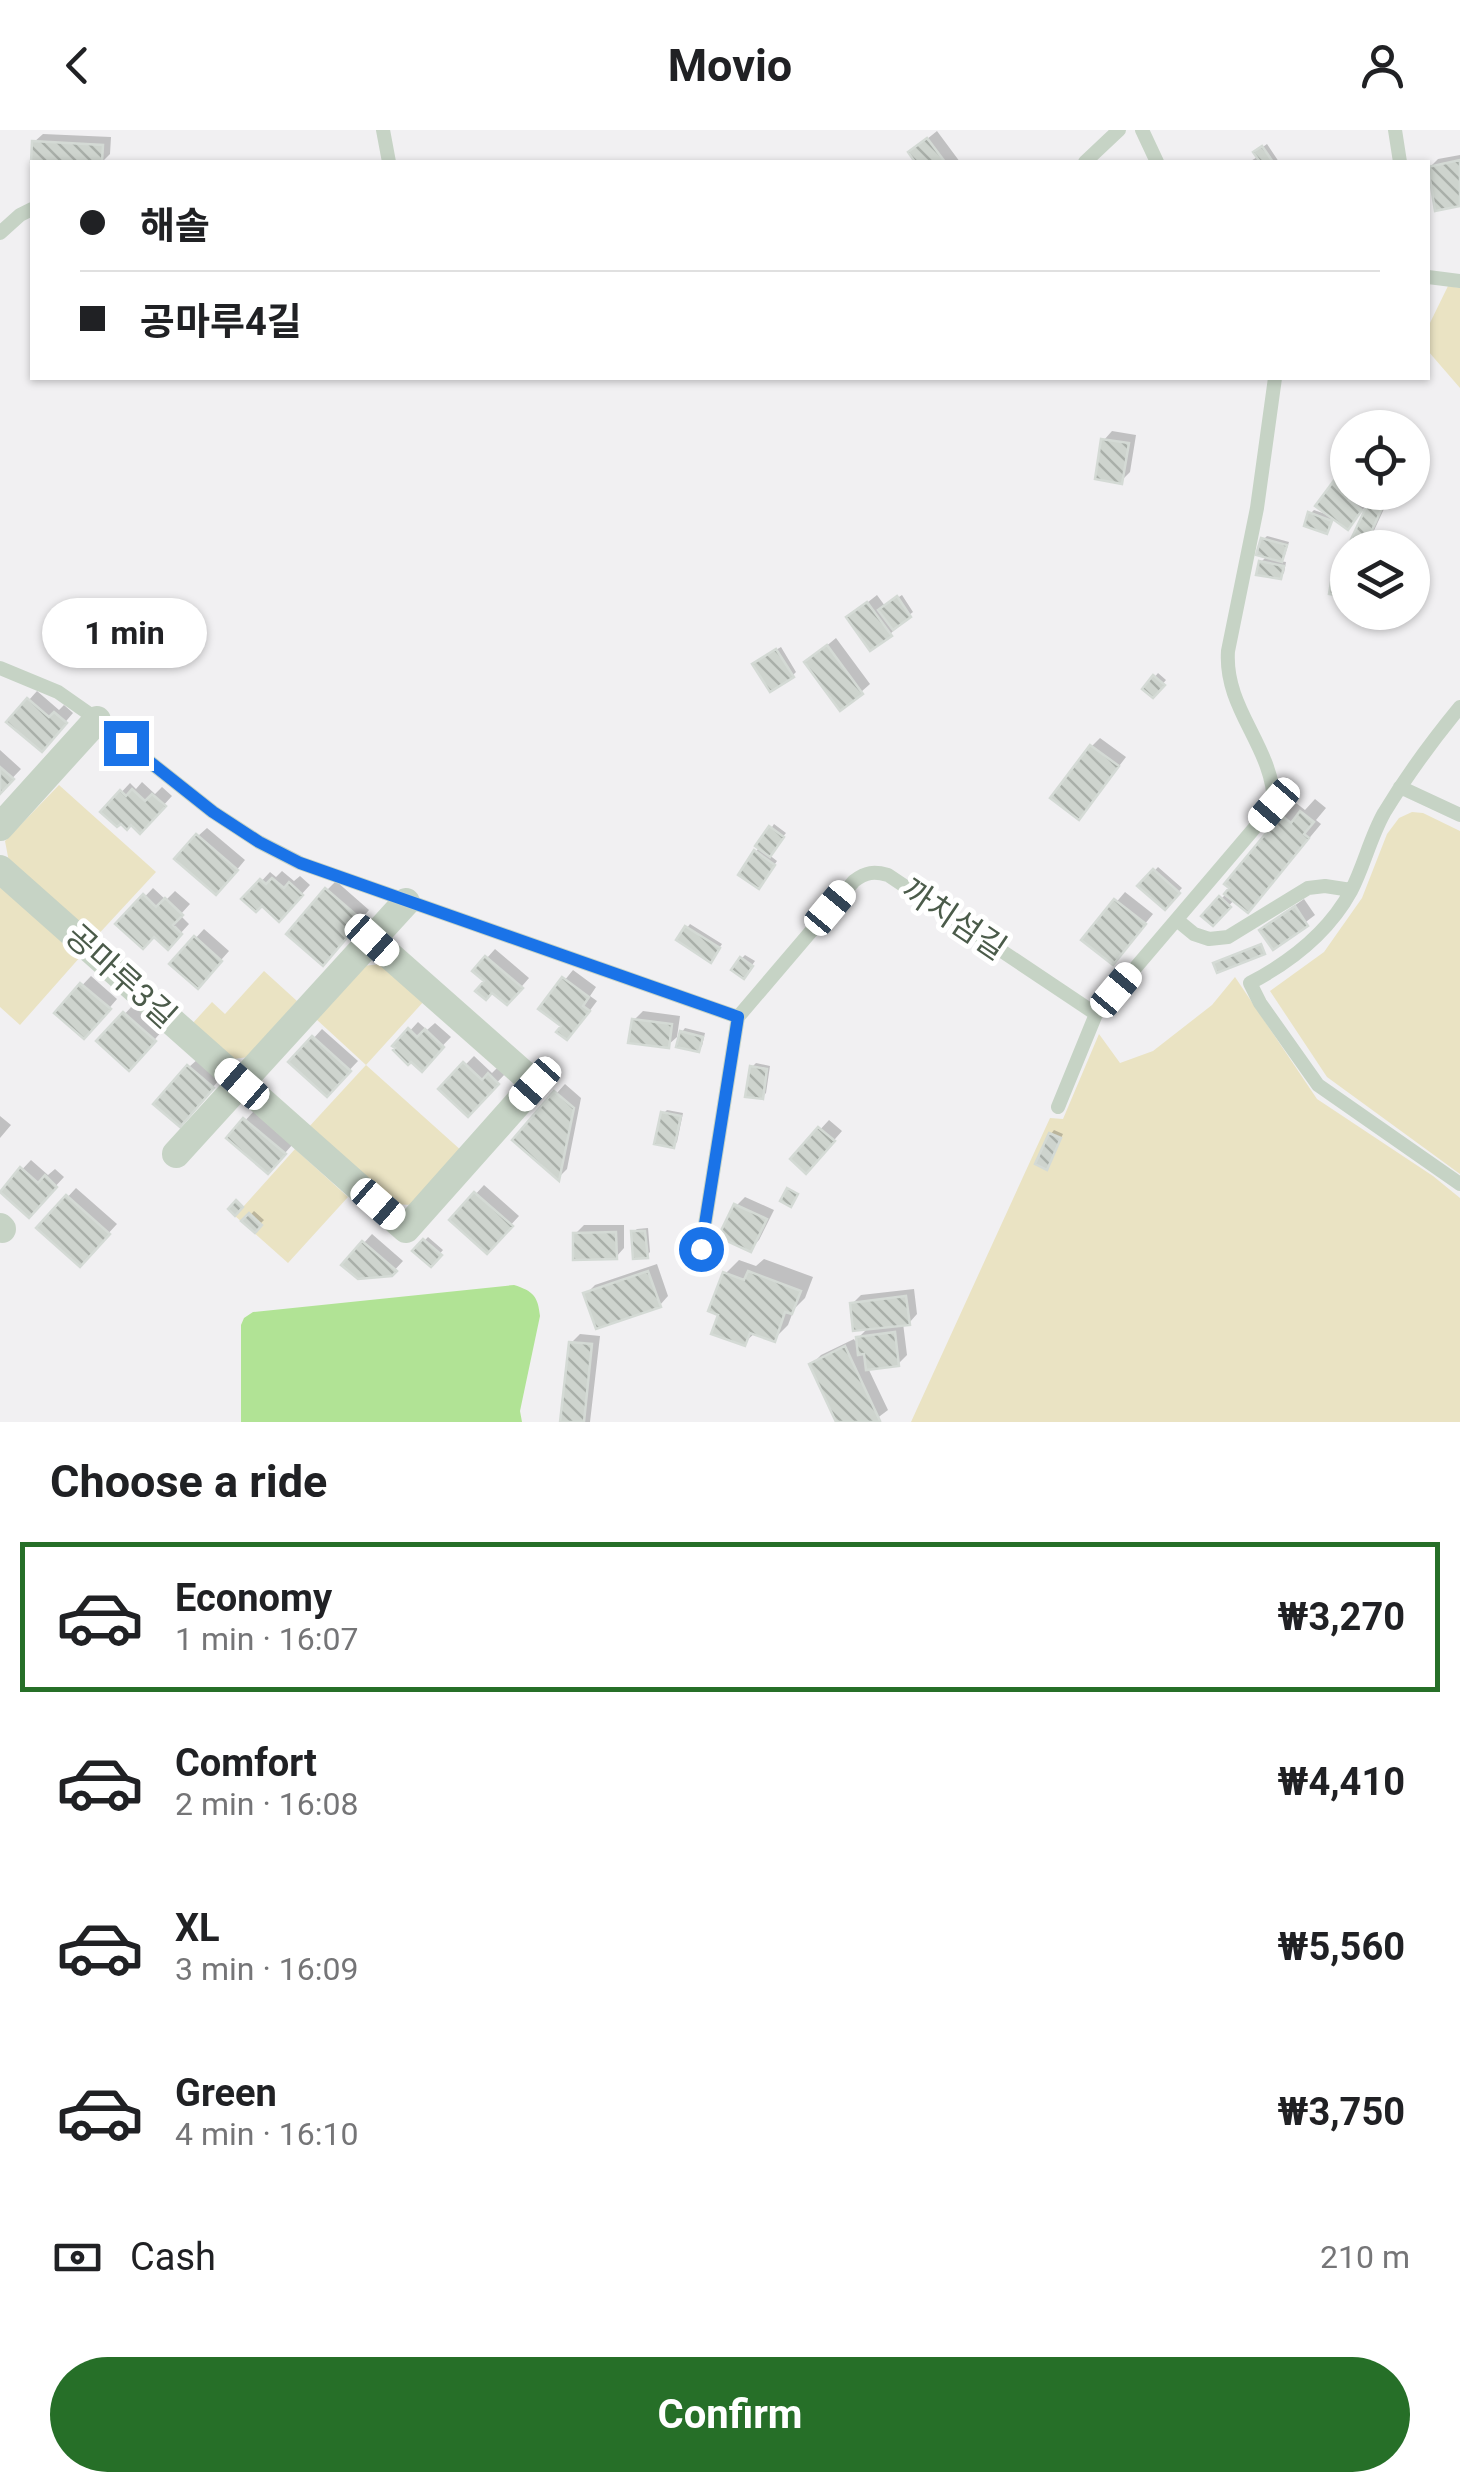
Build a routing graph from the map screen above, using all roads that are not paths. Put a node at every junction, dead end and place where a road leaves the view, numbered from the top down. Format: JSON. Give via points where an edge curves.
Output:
{"nodes":[{"id":1,"x":384,"y":130,"type":"edge"},
{"id":2,"x":1119,"y":130,"type":"edge"},
{"id":3,"x":1142,"y":130,"type":"edge"},
{"id":4,"x":1395,"y":130,"type":"edge"},
{"id":5,"x":389,"y":160,"type":"edge"},
{"id":6,"x":1087,"y":160,"type":"edge"},
{"id":7,"x":1156,"y":160,"type":"edge"},
{"id":8,"x":1400,"y":160,"type":"edge"},
{"id":9,"x":30,"y":210,"type":"edge"},
{"id":10,"x":0,"y":232,"type":"edge"},
{"id":11,"x":1430,"y":277,"type":"edge"},
{"id":12,"x":1460,"y":281,"type":"edge"},
{"id":13,"x":1276,"y":380,"type":"edge"},
{"id":14,"x":0,"y":668,"type":"edge"},
{"id":15,"x":1460,"y":706,"type":"edge"},
{"id":16,"x":97,"y":720,"type":"junction"},
{"id":17,"x":1400,"y":787,"type":"junction"},
{"id":18,"x":1460,"y":816,"type":"edge"},
{"id":19,"x":0,"y":827,"type":"edge"},
{"id":20,"x":0,"y":869,"type":"edge"},
{"id":21,"x":1351,"y":890,"type":"junction"},
{"id":22,"x":406,"y":902,"type":"junction"},
{"id":23,"x":1176,"y":920,"type":"junction"},
{"id":24,"x":372,"y":940,"type":"junction"},
{"id":25,"x":1096,"y":1014,"type":"junction"},
{"id":26,"x":738,"y":1017,"type":"junction"},
{"id":27,"x":242,"y":1084,"type":"junction"},
{"id":28,"x":1058,"y":1107,"type":"dead end"},
{"id":29,"x":176,"y":1154,"type":"dead end"},
{"id":30,"x":1460,"y":1184,"type":"edge"},
{"id":31,"x":701,"y":1249,"type":"dead end"}],
"edges":[{"from":1,"to":5,"type":"lane"},
{"from":2,"to":6,"type":"lane"},
{"from":3,"to":7,"type":"lane"},
{"from":4,"to":8,"type":"lane"},
{"from":9,"to":10,"type":"lane"},
{"from":11,"to":12,"type":"lane"},
{"from":13,"to":23,"type":"lane","via":[[1226,671],[1269,768],[1274,805]]},
{"from":14,"to":16,"type":"lane","via":[[58,692]]},
{"from":15,"to":17,"type":"lane"},
{"from":16,"to":19,"type":"street"},
{"from":16,"to":22,"type":"lane","via":[[259,842]]},
{"from":17,"to":18,"type":"lane"},
{"from":17,"to":21,"type":"lane"},
{"from":20,"to":27,"type":"street","name":"공마루3길"},
{"from":21,"to":23,"type":"lane","via":[[1308,888],[1228,937],[1209,939]]},
{"from":21,"to":30,"type":"lane","via":[[1313,942],[1250,983],[1318,1085]]},
{"from":22,"to":24,"type":"street"},
{"from":22,"to":26,"type":"lane"},
{"from":23,"to":25,"type":"lane"},
{"from":24,"to":27,"type":"street"},
{"from":24,"to":27,"type":"street","name":"공마루3길","via":[[535,1084],[419,1214],[406,1228]]},
{"from":25,"to":26,"type":"lane","name":"까치섬길","via":[[876,872],[854,880]]},
{"from":25,"to":28,"type":"lane"},
{"from":26,"to":31,"type":"lane"},
{"from":27,"to":29,"type":"street"}]}
